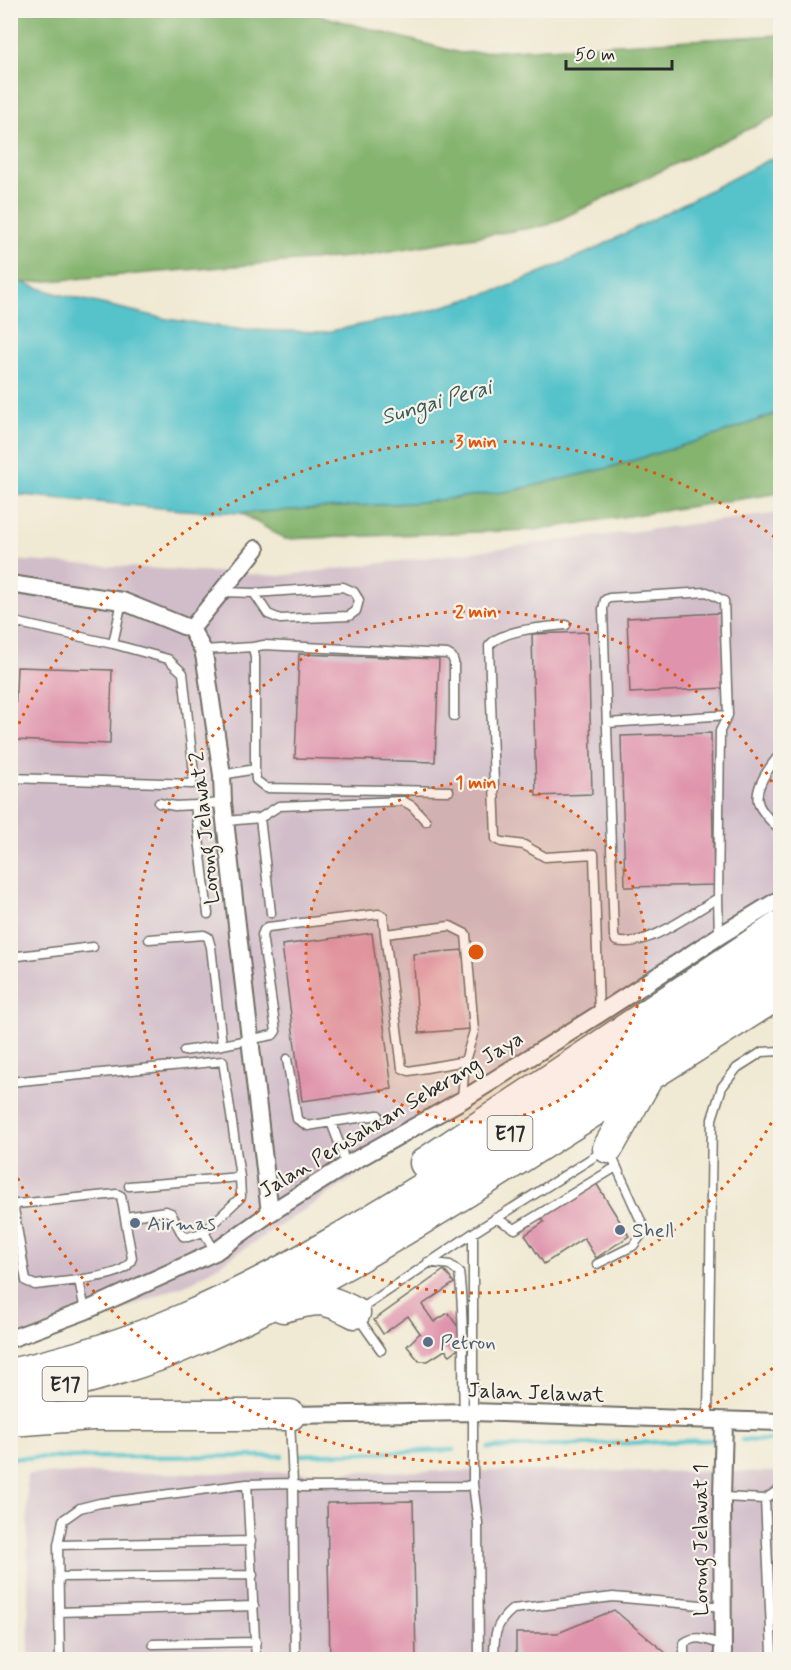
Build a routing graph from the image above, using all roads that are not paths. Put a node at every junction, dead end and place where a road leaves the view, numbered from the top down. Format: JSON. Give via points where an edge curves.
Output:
{"nodes":[{"id":1,"x":256,"y":549,"type":"dead end"},
{"id":2,"x":10,"y":584,"type":"edge"},
{"id":3,"x":220,"y":592,"type":"junction"},
{"id":4,"x":254,"y":593,"type":"junction"},
{"id":5,"x":122,"y":601,"type":"junction"},
{"id":6,"x":10,"y":621,"type":"edge"},
{"id":7,"x":566,"y":625,"type":"dead end"},
{"id":8,"x":191,"y":629,"type":"junction"},
{"id":9,"x":113,"y":644,"type":"junction"},
{"id":10,"x":253,"y":647,"type":"junction"},
{"id":11,"x":203,"y":650,"type":"junction"},
{"id":12,"x":728,"y":715,"type":"junction"},
{"id":13,"x":454,"y":716,"type":"dead end"},
{"id":14,"x":607,"y":723,"type":"junction"},
{"id":15,"x":780,"y":754,"type":"edge"},
{"id":16,"x":255,"y":769,"type":"junction"},
{"id":17,"x":222,"y":775,"type":"junction"},
{"id":18,"x":10,"y":778,"type":"edge"},
{"id":19,"x":449,"y":791,"type":"dead end"},
{"id":20,"x":223,"y":802,"type":"junction"},
{"id":21,"x":159,"y":803,"type":"dead end"},
{"id":22,"x":195,"y":805,"type":"junction"},
{"id":23,"x":260,"y":818,"type":"junction"},
{"id":24,"x":226,"y":820,"type":"junction"},
{"id":25,"x":426,"y":820,"type":"dead end"},
{"id":26,"x":780,"y":831,"type":"edge"},
{"id":27,"x":718,"y":898,"type":"junction"},
{"id":28,"x":780,"y":899,"type":"edge"},
{"id":29,"x":271,"y":913,"type":"dead end"},
{"id":30,"x":208,"y":914,"type":"dead end"},
{"id":31,"x":780,"y":926,"type":"edge"},
{"id":32,"x":385,"y":934,"type":"junction"},
{"id":33,"x":719,"y":936,"type":"junction"},
{"id":34,"x":149,"y":939,"type":"dead end"},
{"id":35,"x":93,"y":947,"type":"dead end"},
{"id":36,"x":10,"y":957,"type":"edge"},
{"id":37,"x":780,"y":962,"type":"edge"},
{"id":38,"x":780,"y":993,"type":"edge"},
{"id":39,"x":599,"y":1014,"type":"junction"},
{"id":40,"x":250,"y":1039,"type":"junction"},
{"id":41,"x":222,"y":1045,"type":"junction"},
{"id":42,"x":184,"y":1051,"type":"dead end"},
{"id":43,"x":780,"y":1051,"type":"edge"},
{"id":44,"x":287,"y":1059,"type":"dead end"},
{"id":45,"x":465,"y":1061,"type":"junction"},
{"id":46,"x":649,"y":1077,"type":"junction"},
{"id":47,"x":10,"y":1082,"type":"edge"},
{"id":48,"x":462,"y":1100,"type":"junction"},
{"id":49,"x":378,"y":1114,"type":"dead end"},
{"id":50,"x":331,"y":1122,"type":"junction"},
{"id":51,"x":612,"y":1157,"type":"junction"},
{"id":52,"x":345,"y":1166,"type":"junction"},
{"id":53,"x":240,"y":1177,"type":"junction"},
{"id":54,"x":129,"y":1186,"type":"dead end"},
{"id":55,"x":270,"y":1213,"type":"junction"},
{"id":56,"x":125,"y":1217,"type":"junction"},
{"id":57,"x":495,"y":1218,"type":"junction"},
{"id":58,"x":204,"y":1232,"type":"junction"},
{"id":59,"x":473,"y":1233,"type":"junction"},
{"id":60,"x":215,"y":1252,"type":"junction"},
{"id":61,"x":428,"y":1262,"type":"junction"},
{"id":62,"x":597,"y":1264,"type":"dead end"},
{"id":63,"x":79,"y":1280,"type":"junction"},
{"id":64,"x":242,"y":1306,"type":"junction"},
{"id":65,"x":85,"y":1311,"type":"junction"},
{"id":66,"x":355,"y":1314,"type":"junction"},
{"id":67,"x":11,"y":1337,"type":"edge"},
{"id":68,"x":381,"y":1350,"type":"dead end"},
{"id":69,"x":10,"y":1374,"type":"edge"},
{"id":70,"x":10,"y":1399,"type":"edge"},
{"id":71,"x":469,"y":1412,"type":"junction"},
{"id":72,"x":290,"y":1414,"type":"junction"},
{"id":73,"x":10,"y":1421,"type":"edge"},
{"id":74,"x":716,"y":1421,"type":"junction"},
{"id":75,"x":780,"y":1422,"type":"edge"},
{"id":76,"x":292,"y":1483,"type":"junction"},
{"id":77,"x":247,"y":1484,"type":"junction"},
{"id":78,"x":473,"y":1484,"type":"junction"},
{"id":79,"x":780,"y":1489,"type":"edge"},
{"id":80,"x":722,"y":1497,"type":"junction"},
{"id":81,"x":765,"y":1499,"type":"junction"},
{"id":82,"x":251,"y":1541,"type":"junction"},
{"id":83,"x":58,"y":1545,"type":"junction"},
{"id":84,"x":253,"y":1575,"type":"junction"},
{"id":85,"x":59,"y":1577,"type":"junction"},
{"id":86,"x":254,"y":1606,"type":"junction"},
{"id":87,"x":723,"y":1607,"type":"junction"},
{"id":88,"x":59,"y":1612,"type":"junction"},
{"id":89,"x":256,"y":1642,"type":"junction"},
{"id":90,"x":153,"y":1644,"type":"dead end"},
{"id":91,"x":722,"y":1652,"type":"edge"},
{"id":92,"x":60,"y":1659,"type":"edge"},
{"id":93,"x":256,"y":1659,"type":"edge"},
{"id":94,"x":295,"y":1659,"type":"edge"},
{"id":95,"x":479,"y":1659,"type":"edge"},
{"id":96,"x":494,"y":1659,"type":"edge"},
{"id":97,"x":684,"y":1659,"type":"edge"},
{"id":98,"x":776,"y":1659,"type":"edge"}],
"edges":[{"from":1,"to":3,"type":"street"},
{"from":2,"to":5,"type":"street"},
{"from":3,"to":4,"type":"lane"},
{"from":3,"to":8,"type":"street"},
{"from":4,"to":4,"type":"lane","via":[[343,587],[354,592],[359,600],[356,611],[349,616],[280,620],[268,614]]},
{"from":5,"to":8,"type":"street"},
{"from":5,"to":9,"type":"lane"},
{"from":6,"to":9,"type":"lane"},
{"from":7,"to":39,"type":"lane","via":[[530,628],[496,638],[489,646],[496,838],[524,845],[545,857],[594,854]]},
{"from":8,"to":11,"type":"street","name":"Lorong Jelawat 2"},
{"from":9,"to":18,"type":"lane","via":[[168,659],[183,673],[192,784]]},
{"from":10,"to":11,"type":"lane"},
{"from":10,"to":13,"type":"lane","via":[[447,654],[454,663]]},
{"from":10,"to":16,"type":"lane"},
{"from":11,"to":17,"type":"street","name":"Lorong Jelawat 2"},
{"from":12,"to":14,"type":"lane"},
{"from":12,"to":14,"type":"lane","via":[[724,601],[707,592],[609,598],[603,609]]},
{"from":12,"to":27,"type":"lane","via":[[720,731]]},
{"from":14,"to":27,"type":"lane","via":[[616,941],[626,944],[650,937]]},
{"from":15,"to":26,"type":"lane","via":[[758,791],[759,805]]},
{"from":16,"to":17,"type":"lane"},
{"from":16,"to":19,"type":"lane","via":[[256,780],[266,788]]},
{"from":17,"to":20,"type":"street","name":"Lorong Jelawat 2"},
{"from":20,"to":22,"type":"lane"},
{"from":20,"to":24,"type":"street","name":"Lorong Jelawat 2"},
{"from":21,"to":22,"type":"lane"},
{"from":22,"to":30,"type":"lane"},
{"from":23,"to":24,"type":"lane"},
{"from":23,"to":25,"type":"lane","via":[[279,806],[402,801]]},
{"from":23,"to":29,"type":"lane"},
{"from":24,"to":40,"type":"street","name":"Lorong Jelawat 2"},
{"from":27,"to":33,"type":"lane"},
{"from":28,"to":33,"type":"street","name":"Jalan Perusahaan Seberang Jaya"},
{"from":31,"to":64,"type":"highway","via":[[335,1223]]},
{"from":32,"to":40,"type":"lane","via":[[383,916],[379,914],[264,930],[276,1031]]},
{"from":32,"to":45,"type":"lane","via":[[402,1068],[409,1071]]},
{"from":32,"to":45,"type":"lane","via":[[450,926],[466,934],[474,1031]]},
{"from":33,"to":39,"type":"street","name":"Jalan Perusahaan Seberang Jaya"},
{"from":34,"to":41,"type":"lane","via":[[208,937]]},
{"from":35,"to":36,"type":"lane"},
{"from":37,"to":64,"type":"highway","number":"E17","via":[[313,1255]]},
{"from":38,"to":46,"type":"highway","number":"E17"},
{"from":39,"to":48,"type":"street","name":"Jalan Perusahaan Seberang Jaya"},
{"from":40,"to":41,"type":"lane"},
{"from":40,"to":55,"type":"street","name":"Lorong Jelawat 2"},
{"from":41,"to":42,"type":"lane"},
{"from":43,"to":74,"type":"lane","via":[[762,1052],[737,1068],[722,1087],[712,1119]]},
{"from":44,"to":50,"type":"lane","via":[[297,1119],[308,1126]]},
{"from":45,"to":48,"type":"lane"},
{"from":46,"to":51,"type":"highway"},
{"from":46,"to":64,"type":"highway","number":"E17","via":[[327,1275]]},
{"from":47,"to":53,"type":"lane","via":[[223,1061]]},
{"from":48,"to":52,"type":"street","name":"Jalan Perusahaan Seberang Jaya"},
{"from":49,"to":50,"type":"lane"},
{"from":50,"to":52,"type":"lane"},
{"from":51,"to":57,"type":"lane"},
{"from":51,"to":57,"type":"lane","via":[[515,1229]]},
{"from":51,"to":62,"type":"lane","via":[[645,1230],[633,1246]]},
{"from":52,"to":55,"type":"street","name":"Jalan Perusahaan Seberang Jaya"},
{"from":53,"to":54,"type":"lane"},
{"from":53,"to":58,"type":"lane","via":[[241,1197]]},
{"from":55,"to":60,"type":"street","name":"Jalan Perusahaan Seberang Jaya"},
{"from":56,"to":58,"type":"lane","via":[[166,1211],[183,1236]]},
{"from":56,"to":63,"type":"lane","via":[[130,1264],[123,1270]]},
{"from":56,"to":63,"type":"lane","via":[[123,1201],[117,1194],[17,1204],[14,1209],[26,1281],[35,1285]]},
{"from":57,"to":59,"type":"lane"},
{"from":58,"to":60,"type":"lane"},
{"from":59,"to":61,"type":"lane"},
{"from":59,"to":71,"type":"lane"},
{"from":60,"to":65,"type":"street","name":"Jalan Perusahaan Seberang Jaya"},
{"from":61,"to":66,"type":"lane"},
{"from":61,"to":71,"type":"lane","via":[[450,1265],[459,1272],[463,1304],[462,1376]]},
{"from":63,"to":65,"type":"lane"},
{"from":64,"to":66,"type":"highway","via":[[331,1301]]},
{"from":64,"to":69,"type":"highway","number":"E17","via":[[181,1320],[110,1347]]},
{"from":64,"to":70,"type":"highway","number":"E17","via":[[190,1343],[120,1369]]},
{"from":65,"to":67,"type":"street","name":"Jalan Perusahaan Seberang Jaya"},
{"from":66,"to":68,"type":"lane"},
{"from":71,"to":72,"type":"street","name":"Jalan Jelawat"},
{"from":71,"to":74,"type":"street","name":"Jalan Jelawat"},
{"from":71,"to":78,"type":"lane"},
{"from":72,"to":73,"type":"highway","via":[[93,1415]]},
{"from":72,"to":76,"type":"lane"},
{"from":74,"to":75,"type":"street","name":"Jalan Jelawat"},
{"from":74,"to":80,"type":"street","name":"Lorong Jelawat 1"},
{"from":76,"to":77,"type":"lane"},
{"from":76,"to":78,"type":"lane","via":[[301,1487]]},
{"from":76,"to":94,"type":"lane"},
{"from":77,"to":82,"type":"lane"},
{"from":77,"to":83,"type":"lane","via":[[80,1508],[63,1520]]},
{"from":78,"to":95,"type":"lane","via":[[478,1523]]},
{"from":79,"to":81,"type":"lane"},
{"from":80,"to":81,"type":"lane"},
{"from":80,"to":87,"type":"street","name":"Lorong Jelawat 1"},
{"from":81,"to":98,"type":"lane","via":[[772,1652]]},
{"from":82,"to":83,"type":"lane"},
{"from":82,"to":84,"type":"lane"},
{"from":83,"to":85,"type":"lane"},
{"from":84,"to":85,"type":"lane"},
{"from":84,"to":86,"type":"lane"},
{"from":85,"to":88,"type":"lane"},
{"from":86,"to":88,"type":"lane"},
{"from":86,"to":89,"type":"lane"},
{"from":87,"to":91,"type":"street","name":"Lorong Jelawat 1"},
{"from":87,"to":96,"type":"lane","via":[[613,1597],[513,1609],[501,1618],[494,1638]]},
{"from":88,"to":92,"type":"lane"},
{"from":89,"to":90,"type":"lane"},
{"from":89,"to":93,"type":"lane"},
{"from":91,"to":97,"type":"lane","via":[[701,1638],[691,1638],[684,1643]]}]}
